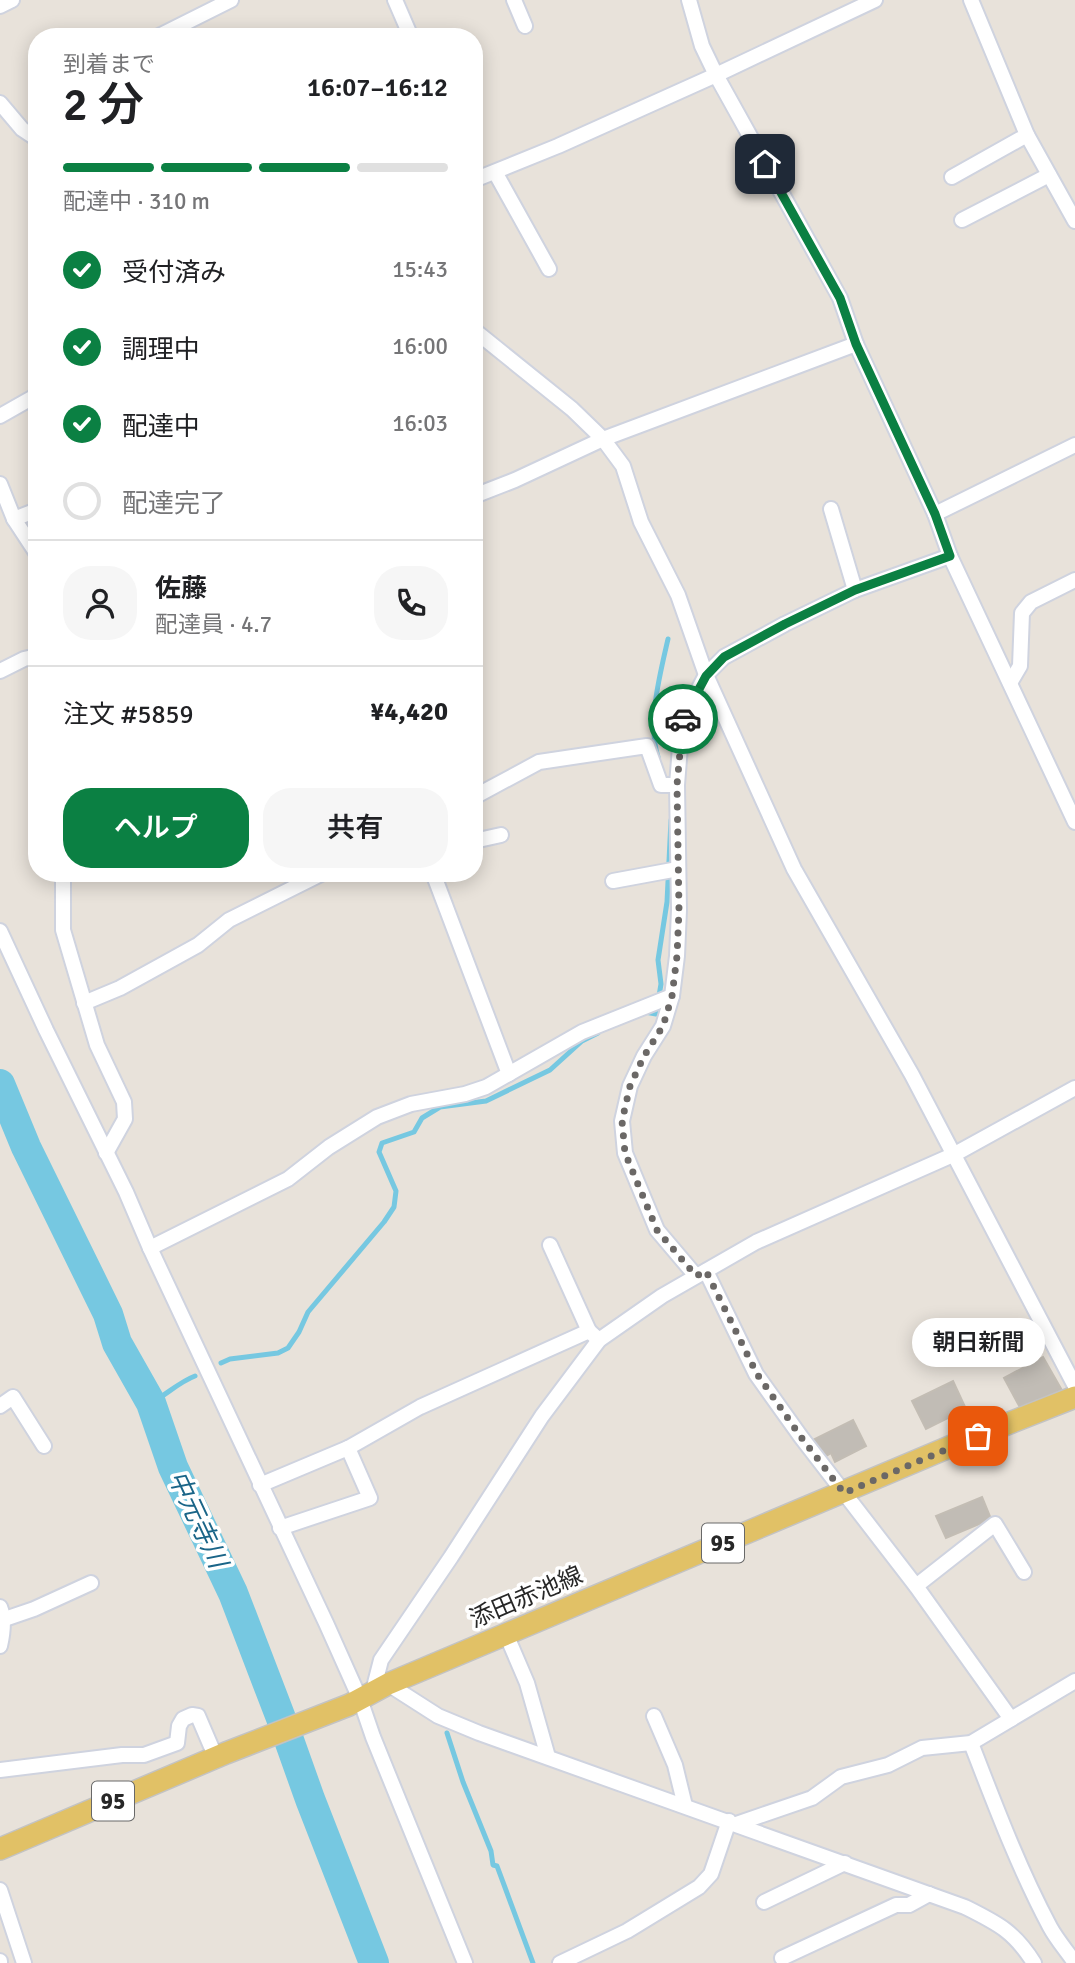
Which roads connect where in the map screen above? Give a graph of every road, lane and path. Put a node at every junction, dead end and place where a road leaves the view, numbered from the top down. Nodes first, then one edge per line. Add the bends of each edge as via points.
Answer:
1 (12, 0) edge
2 (231, 0) edge
3 (514, 0) edge
4 (689, 0) edge
5 (875, 0) edge
6 (971, 0) edge
7 (399, 1) edge
8 (0, 6) edge
9 (525, 26) dead end
10 (175, 28) edge
11 (408, 28) edge
12 (716, 75) junction
13 (0, 103) edge
14 (28, 133) edge
15 (1027, 135) junction
16 (495, 172) junction
17 (483, 175) edge
18 (1049, 175) junction
19 (952, 177) dead end
20 (962, 220) dead end
21 (1075, 221) edge
22 (550, 269) dead end
23 (483, 337) edge
24 (856, 344) junction
25 (28, 400) edge
26 (0, 416) edge
27 (603, 439) junction
28 (1075, 445) edge
29 (0, 484) edge
30 (483, 492) edge
31 (831, 509) dead end
32 (28, 514) edge
33 (935, 514) junction
34 (14, 519) junction
35 (28, 540) edge
36 (950, 556) junction
37 (1075, 580) edge
38 (855, 590) junction
39 (28, 658) edge
40 (0, 671) edge
41 (706, 676) junction
42 (1010, 683) junction
43 (677, 785) junction
44 (483, 792) edge
45 (1075, 822) edge
46 (501, 835) dead end
47 (483, 839) edge
48 (678, 869) junction
49 (613, 881) dead end
50 (63, 882) edge
51 (305, 882) edge
52 (436, 882) edge
53 (0, 932) edge
54 (672, 996) junction
55 (85, 1003) junction
56 (509, 1074) junction
57 (1075, 1088) edge
58 (106, 1153) junction
59 (955, 1154) junction
60 (550, 1245) dead end
61 (150, 1248) junction
62 (701, 1273) junction
63 (594, 1335) junction
64 (1075, 1386) edge
65 (1075, 1397) edge
66 (0, 1406) edge
67 (44, 1446) dead end
68 (348, 1448) junction
69 (260, 1485) junction
70 (844, 1493) junction
71 (281, 1528) junction
72 (1024, 1572) dead end
73 (91, 1583) dead end
74 (916, 1586) junction
75 (1, 1613) edge
76 (506, 1634) junction
77 (0, 1646) edge
78 (1075, 1681) edge
79 (367, 1695) junction
80 (654, 1716) dead end
81 (1011, 1719) junction
82 (971, 1744) junction
83 (221, 1755) junction
84 (548, 1757) junction
85 (0, 1770) edge
86 (685, 1806) junction
87 (733, 1823) junction
88 (0, 1849) edge
89 (845, 1863) junction
90 (0, 1891) edge
91 (929, 1894) junction
92 (764, 1902) dead end
93 (782, 1958) dead end
94 (24, 1963) edge
95 (465, 1963) edge
96 (560, 1963) edge
97 (1034, 1963) edge
98 (1075, 1963) edge

1 - 8 street
2 - 10 street
3 - 9 street
4 - 12 street
5 - 12 street
6 - 15 street
7 - 11 street
12 - 16 street
12 - 24 street via 840,298
13 - 14 street
15 - 18 street
15 - 19 street
16 - 17 street
16 - 22 street
18 - 20 street
18 - 21 street
23 - 27 street
24 - 27 street
24 - 33 street
25 - 26 street
27 - 30 street
27 - 41 street via 623,466 640,522 678,595
28 - 33 street
29 - 34 street
31 - 38 street
32 - 34 street
33 - 36 street
34 - 35 street
36 - 38 street
36 - 42 street
37 - 42 street via 1031,602 1022,613 1020,666
38 - 41 street via 724,657
39 - 40 street
41 - 43 street via 682,721
41 - 59 street via 794,870
42 - 45 street
43 - 44 street via 661,785 647,746 539,762
43 - 48 street
46 - 47 street
48 - 49 street
48 - 54 street
50 - 55 street via 63,930
51 - 55 street via 229,920 198,946
52 - 56 street
53 - 58 street
54 - 56 street via 582,1031
54 - 62 street via 663,1026 630,1086 622,1121 625,1153 657,1230
55 - 58 street via 97,1045 124,1102 125,1119
56 - 61 street via 465,1094 411,1104 377,1117 288,1179
57 - 59 street
58 - 61 street
59 - 62 street via 756,1242
59 - 64 street
60 - 63 street
61 - 69 street
62 - 63 street
62 - 70 street via 757,1374
63 - 68 street via 420,1406
63 - 79 street via 381,1660
65 - 70 main road, 添田赤池線 / 95
66 - 67 street via 13,1397
68 - 69 street
68 - 71 street via 370,1498
69 - 71 street
70 - 74 street
70 - 76 main road, 添田赤池線 / 95
71 - 79 street
72 - 74 street via 995,1524
73 - 75 street via 34,1609
74 - 81 street
75 - 77 street
76 - 79 main road, 添田赤池線 / 95
76 - 84 street via 527,1683
78 - 81 street
79 - 83 main road, 添田赤池線 / 95
79 - 84 street
79 - 95 street via 373,1737
80 - 86 street via 675,1765
81 - 82 street
82 - 87 street via 922,1748 888,1765 841,1777 812,1798
82 - 98 street via 1051,1929
83 - 85 street via 198,1716 192,1715 179,1726 177,1743 144,1755
83 - 88 main road, 添田赤池線 / 95
84 - 86 street
86 - 87 street
87 - 89 street
87 - 96 street via 711,1874 699,1886 627,1931
89 - 91 street
89 - 92 street
90 - 94 street
91 - 93 street
91 - 97 street via 1002,1926

